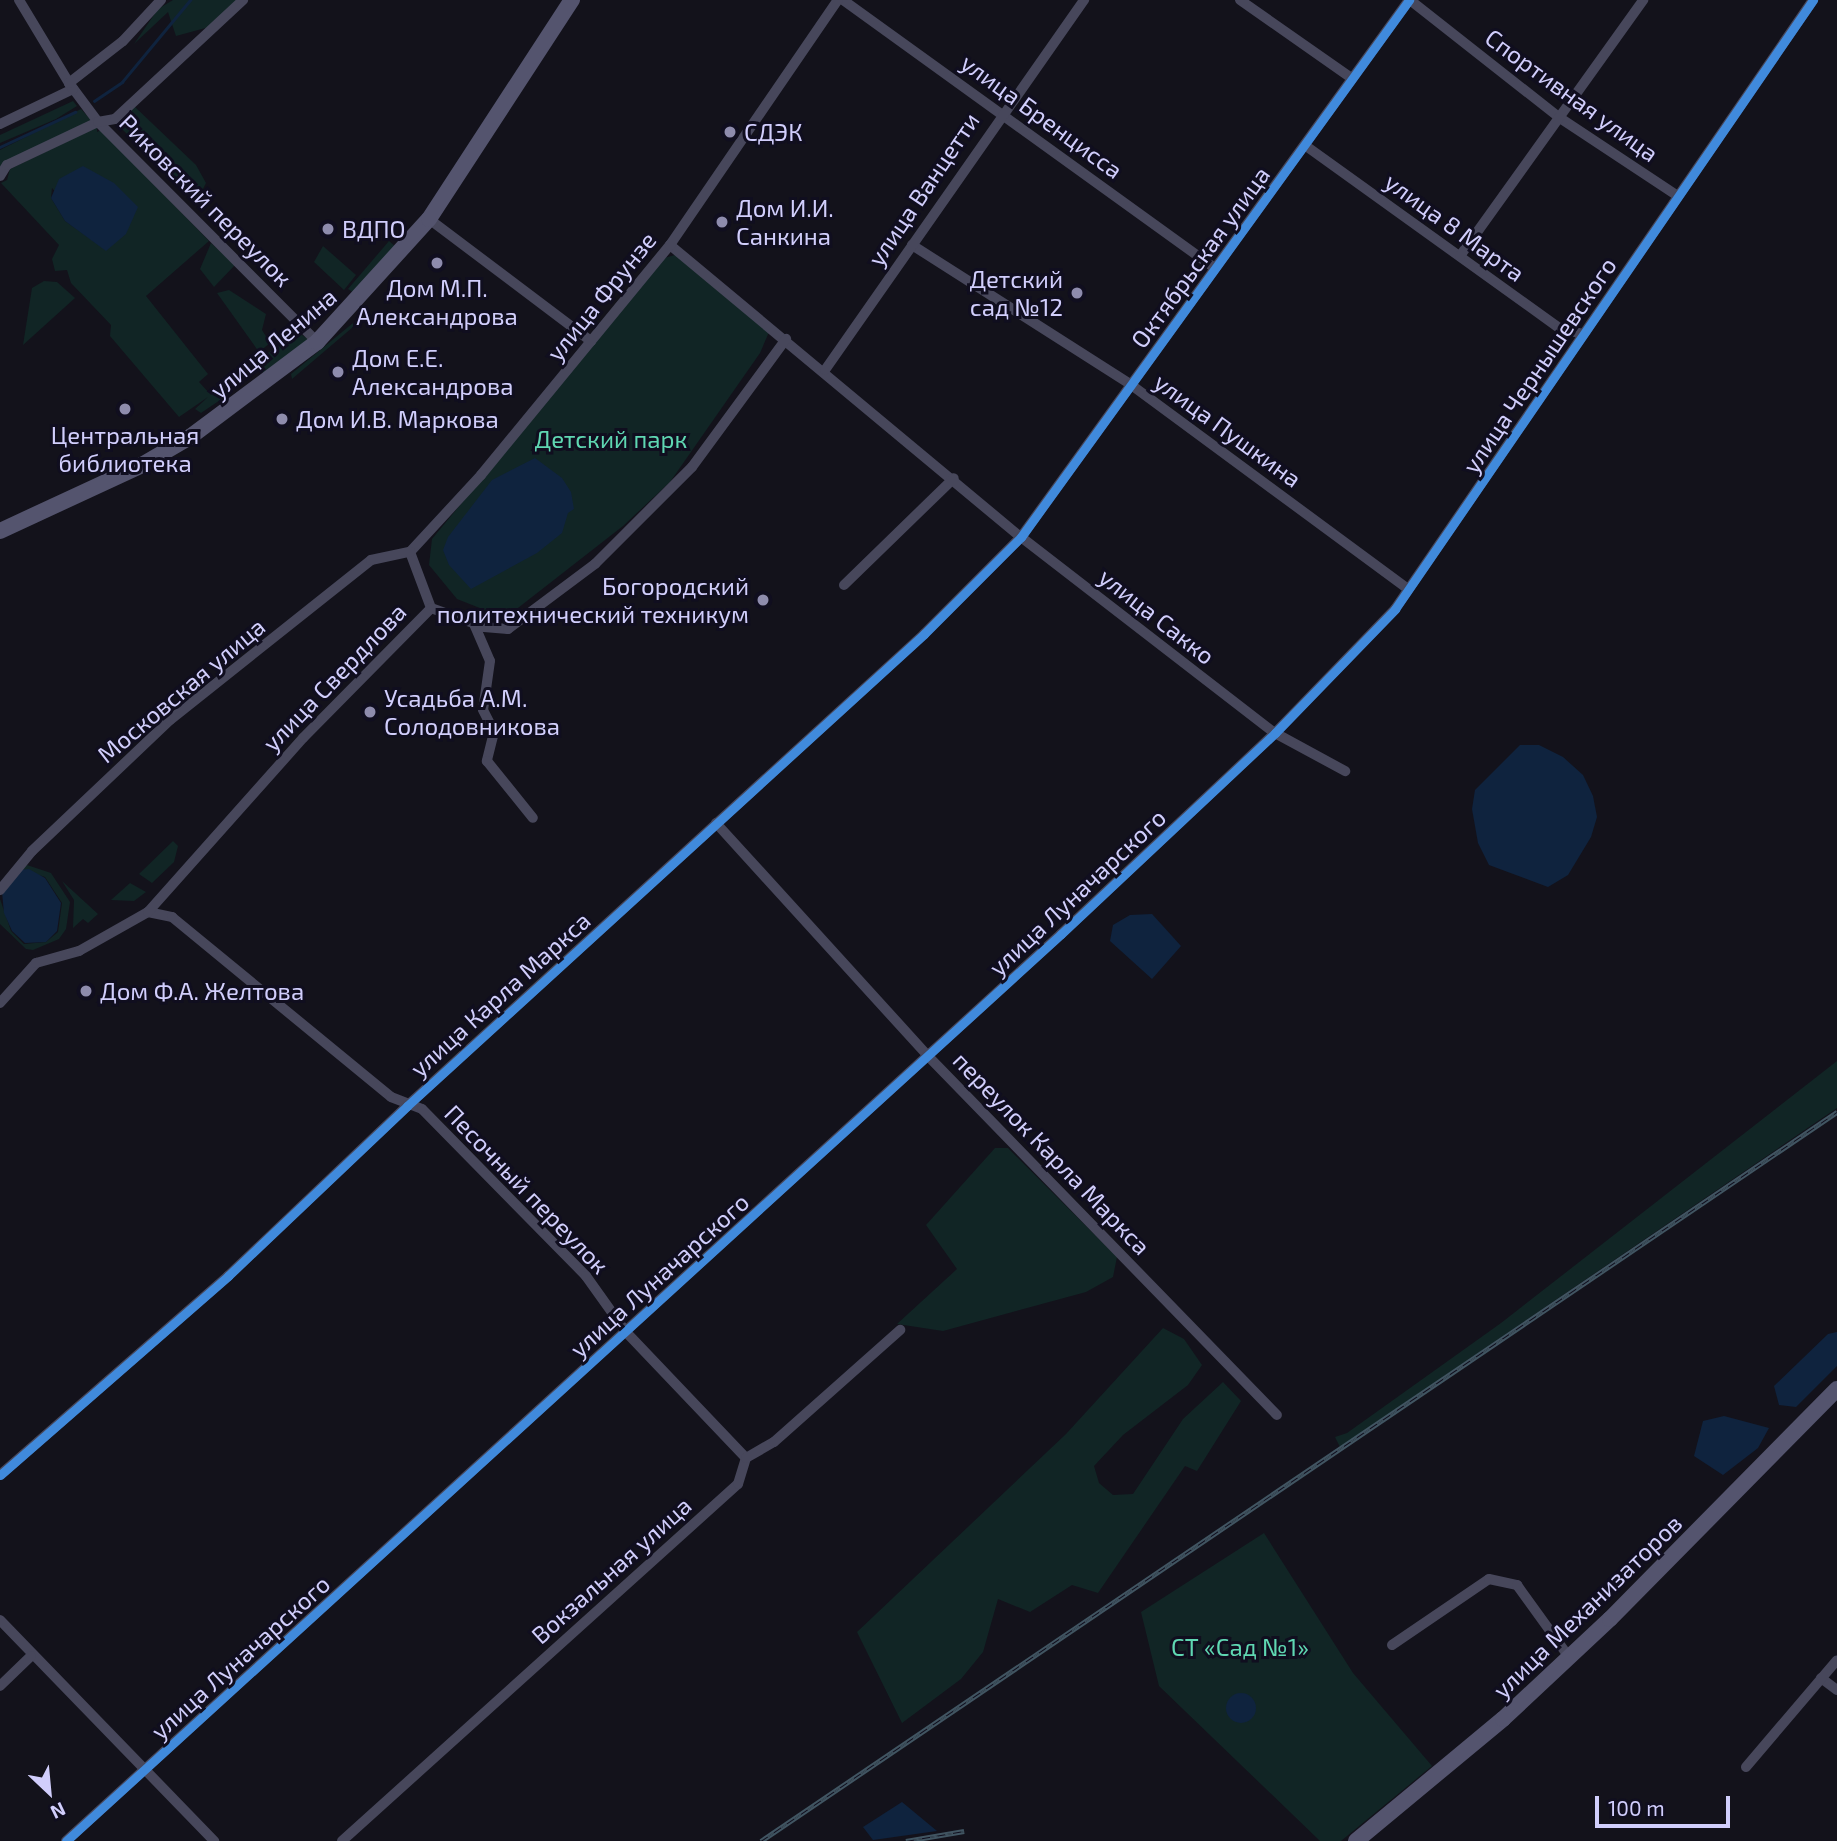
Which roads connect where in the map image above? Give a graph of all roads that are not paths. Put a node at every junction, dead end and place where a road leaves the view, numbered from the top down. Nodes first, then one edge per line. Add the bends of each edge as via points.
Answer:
1 (19, 0) edge
2 (161, 0) edge
3 (243, 0) edge
4 (572, 0) edge
5 (840, 0) edge
6 (1084, 0) edge
7 (1240, 0) edge
8 (1410, 0) edge
9 (1643, 0) edge
10 (1813, 0) edge
11 (1350, 77) junction
12 (71, 86) junction
13 (1002, 111) junction
14 (1560, 118) junction
15 (98, 122) junction
16 (0, 124) edge
17 (1306, 145) junction
18 (0, 176) edge
19 (1678, 196) junction
20 (429, 219) junction
21 (912, 245) junction
22 (670, 246) junction
23 (1460, 256) junction
24 (1214, 268) junction
25 (1583, 334) junction
26 (786, 339) junction
27 (591, 341) junction
28 (317, 342) junction
29 (825, 370) junction
30 (1130, 384) junction
31 (954, 478) junction
32 (0, 531) edge
33 (1021, 537) junction
34 (410, 552) junction
35 (844, 584) dead end
36 (1409, 589) junction
37 (431, 608) junction
38 (474, 624) junction
39 (1275, 733) junction
40 (1345, 771) dead end
41 (533, 818) dead end
42 (716, 823) junction
43 (0, 890) edge
44 (148, 912) junction
45 (0, 1003) edge
46 (927, 1055) junction
47 (407, 1106) junction
48 (900, 1330) dead end
49 (626, 1332) junction
50 (1837, 1389) edge
51 (1277, 1415) dead end
52 (746, 1458) junction
53 (0, 1475) edge
54 (0, 1620) edge
55 (1392, 1645) dead end
56 (31, 1656) junction
57 (1569, 1657) junction
58 (1837, 1660) edge
59 (1821, 1678) junction
60 (0, 1686) edge
61 (1837, 1690) edge
62 (1746, 1767) dead end
63 (146, 1769) junction
64 (66, 1841) edge
65 (214, 1841) edge
66 (342, 1841) edge
67 (1356, 1841) edge

1 - 12 street, Риковский переулок
2 - 12 street
3 - 15 street via 115,119
4 - 20 main road, улица Ленина
5 - 13 street, улица Бренцисса
5 - 22 street, улица Фрунзе
6 - 13 street, улица Ванцетти
7 - 11 street
8 - 11 street, Октябрьская улица
8 - 14 street, Спортивная улица
9 - 14 street
10 - 19 street, улица Чернышевского
11 - 17 street, Октябрьская улица
12 - 15 street, Риковский переулок
12 - 16 street
13 - 21 street, улица Ванцетти
13 - 24 street, улица Бренцисса
14 - 19 street, Спортивная улица
14 - 23 street
15 - 18 street via 7,165
15 - 28 street, Риковский переулок
17 - 23 street, улица 8 Марта
17 - 24 street, Октябрьская улица
19 - 25 street, улица Чернышевского
20 - 27 street
20 - 28 main road, улица Ленина
21 - 29 street, улица Ванцетти
21 - 30 street, улица Пушкина
22 - 26 street, улица Сакко
22 - 27 street, улица Фрунзе
23 - 25 street, улица 8 Марта via 1559,328
24 - 30 street, Октябрьская улица
25 - 36 street, улица Чернышевского
26 - 29 street, улица Сакко
26 - 38 street, улица Свердлова via 700,458 595,564 508,629
27 - 34 street, улица Фрунзе
28 - 32 main road, улица Ленина via 190,437
29 - 31 street, улица Сакко
30 - 33 street, Октябрьская улица
30 - 36 street, улица Пушкина
31 - 33 street, улица Сакко
31 - 35 street
33 - 39 street, улица Сакко
33 - 42 street, улица Карла Маркса via 924,634
34 - 37 street
34 - 43 street, Московская улица via 371,560 170,720 32,851
36 - 39 street, улица Чернышевского
37 - 38 street, улица Свердлова
37 - 44 street, улица Свердлова via 294,747
38 - 41 street via 490,661 483,710 494,732 487,761
39 - 40 street, улица Сакко
39 - 46 street, улица Луначарского
42 - 46 street, переулок Карла Маркса
42 - 47 street, улица Карла Маркса
44 - 45 street, улица Свердлова via 79,951 36,963
44 - 47 street, Песочный переулок via 172,917
46 - 49 street, улица Луначарского
46 - 51 street, переулок Карла Маркса
47 - 49 street, Песочный переулок via 422,1109 578,1268
47 - 53 street, улица Карла Маркса via 228,1276
48 - 52 street via 774,1442
49 - 52 street, Песочный переулок
49 - 63 street, улица Луначарского
50 - 57 main road, улица Механизаторов
52 - 66 street, Вокзальная улица via 738,1484
54 - 56 street
55 - 57 street via 1489,1579 1517,1585
56 - 60 street
56 - 63 street
57 - 67 main road, улица Механизаторов via 1503,1719
58 - 59 street
59 - 61 street
59 - 62 street
63 - 64 street, улица Луначарского
63 - 65 street

